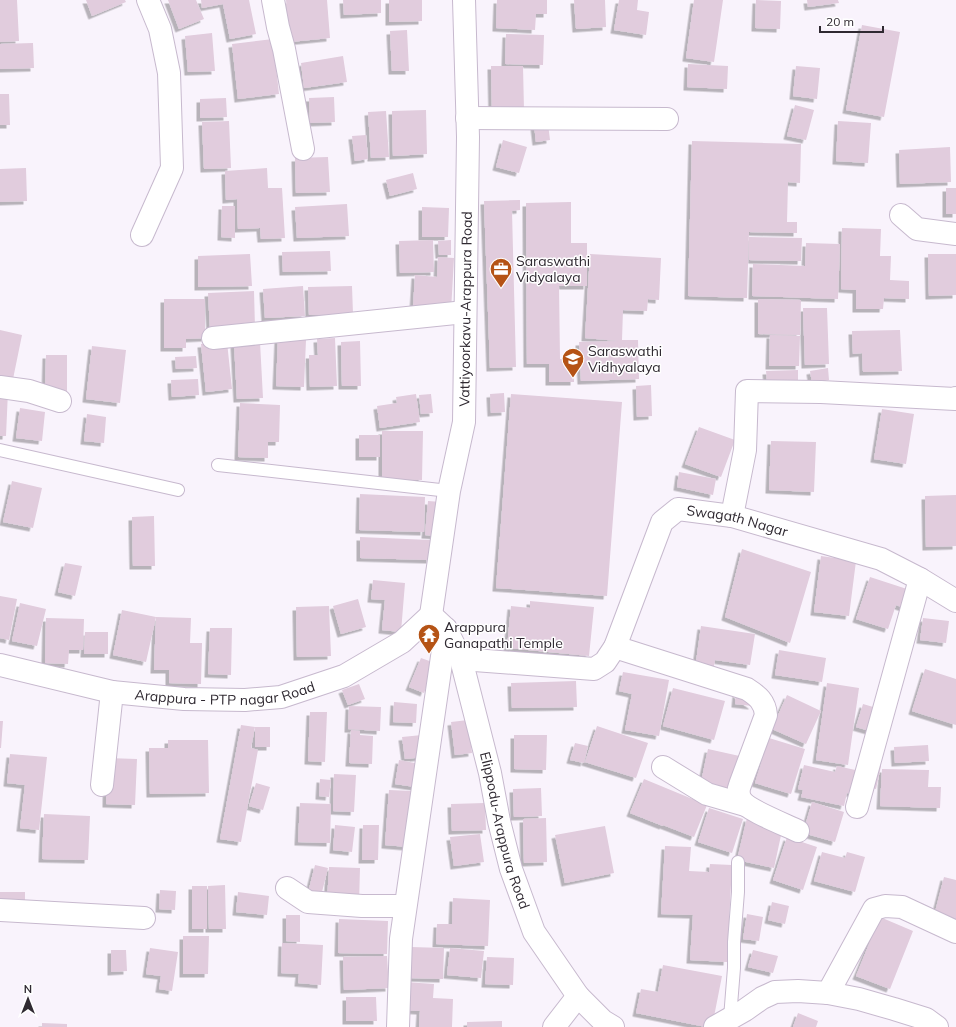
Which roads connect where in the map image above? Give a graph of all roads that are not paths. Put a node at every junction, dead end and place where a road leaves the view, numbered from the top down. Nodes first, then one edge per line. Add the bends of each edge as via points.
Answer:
1 (148, 0) edge
2 (273, 0) edge
3 (464, 0) edge
4 (467, 118) junction
5 (666, 119) dead end
6 (303, 149) dead end
7 (901, 215) dead end
8 (956, 234) edge
9 (142, 235) dead end
10 (465, 312) junction
11 (213, 338) dead end
12 (0, 387) edge
13 (956, 398) edge
14 (60, 401) dead end
15 (0, 450) edge
16 (218, 465) dead end
17 (178, 490) dead end
18 (449, 491) junction
19 (732, 516) junction
20 (920, 579) junction
21 (956, 601) edge
22 (439, 622) junction
23 (615, 647) junction
24 (461, 659) junction
25 (0, 664) edge
26 (112, 692) junction
27 (663, 766) dead end
28 (102, 785) dead end
29 (745, 805) junction
30 (857, 807) dead end
31 (798, 831) dead end
32 (738, 862) dead end
33 (287, 888) dead end
34 (405, 906) junction
35 (0, 910) edge
36 (144, 918) dead end
37 (956, 932) edge
38 (828, 994) junction
39 (578, 996) junction
40 (722, 1023) edge
41 (398, 1027) edge
42 (554, 1027) edge
43 (613, 1027) edge
44 (937, 1027) edge

1 - 9 street via 160,29 169,73 172,168
2 - 6 street
3 - 4 street, Vattiyoorkavu-Arappura Road
4 - 5 street
4 - 10 street, Vattiyoorkavu-Arappura Road
7 - 8 street via 917,229
10 - 11 street
10 - 18 street, Vattiyoorkavu-Arappura Road via 464,422
12 - 14 street via 29,391
13 - 19 street via 747,390 744,450
15 - 17 lane
16 - 18 lane
18 - 22 street, Vattiyoorkavu-Arappura Road
19 - 20 street, Swagath Nagar via 881,559
19 - 23 street, Swagath Nagar via 678,509 662,522
20 - 21 street, Swagath Nagar
20 - 30 street
22 - 24 street, Elippodu-Arappura Road
22 - 26 street, Arappura - PTP nagar Road via 344,676 281,697 245,700 184,699
22 - 34 street, Vattiyoorkavu-Arappura Road
23 - 24 street, Swagath Nagar via 605,662 594,669
23 - 29 street via 747,689 762,700 765,710 764,721 739,790
24 - 39 street, Elippodu-Arappura Road via 511,869 534,932
25 - 26 street, Arappura - PTP nagar Road
26 - 28 street
27 - 29 street via 707,794
29 - 31 street
32 - 40 lane via 734,968
33 - 34 street via 308,902
34 - 41 street, Vattiyoorkavu-Arappura Road via 401,939
35 - 36 street
37 - 38 street via 902,907 885,906 874,909
38 - 40 street via 776,992
38 - 44 street via 894,1008 926,1019
39 - 42 street
39 - 43 street, Elippodu-Arappura Road via 603,1021

